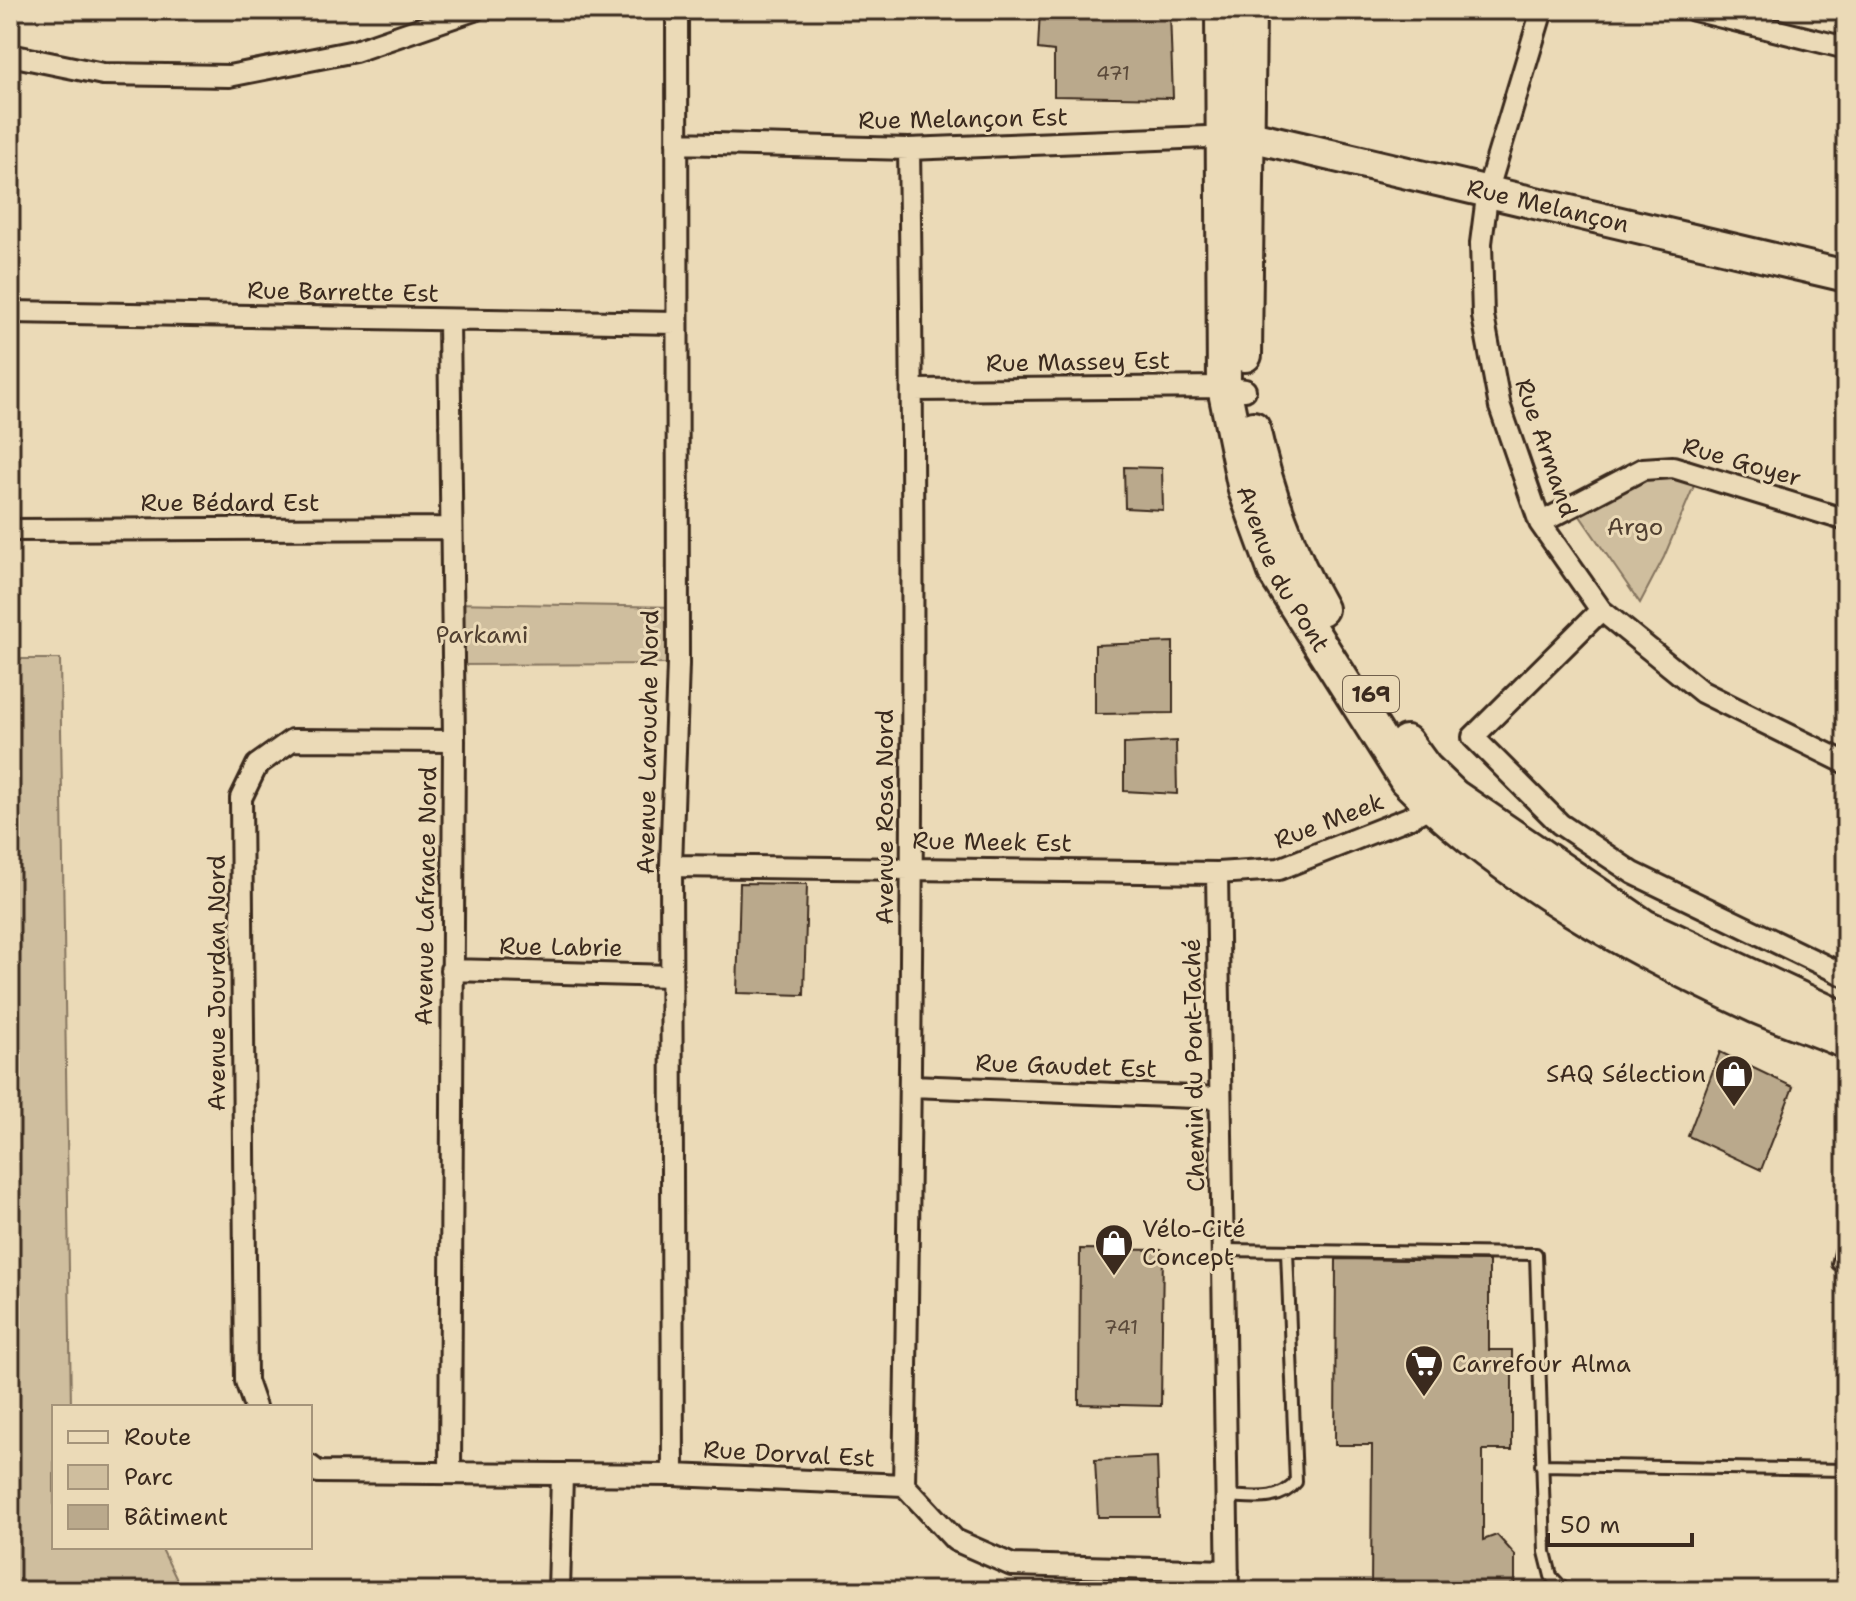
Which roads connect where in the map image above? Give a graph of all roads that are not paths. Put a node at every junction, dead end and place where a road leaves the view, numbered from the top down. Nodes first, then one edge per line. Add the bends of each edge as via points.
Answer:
1 (474, 10) edge
2 (677, 10) edge
3 (1222, 10) edge
4 (1249, 10) edge
5 (1542, 10) edge
6 (1694, 10) edge
7 (453, 13) edge
8 (1846, 48) edge
9 (10, 55) edge
10 (1237, 136) junction
11 (677, 143) junction
12 (909, 149) junction
13 (1488, 189) junction
14 (1846, 276) edge
15 (10, 312) edge
16 (449, 320) junction
17 (676, 323) junction
18 (1234, 388) junction
19 (913, 390) junction
20 (1846, 520) edge
21 (1540, 523) junction
22 (450, 528) junction
23 (10, 530) edge
24 (1601, 610) junction
25 (454, 741) junction
26 (1846, 763) edge
27 (1442, 800) junction
28 (671, 866) junction
29 (911, 866) junction
30 (1217, 873) junction
31 (451, 970) junction
32 (671, 976) junction
33 (1846, 976) edge
34 (1846, 1020) edge
35 (1846, 1042) edge
36 (911, 1086) junction
37 (1220, 1098) junction
38 (1846, 1233) edge
39 (1222, 1250) junction
40 (1287, 1251) junction
41 (1838, 1264) dead end
42 (254, 1405) edge
43 (1541, 1465) junction
44 (314, 1469) edge
45 (1846, 1470) edge
46 (450, 1473) junction
47 (562, 1474) junction
48 (673, 1475) junction
49 (904, 1485) junction
50 (1227, 1496) junction
51 (1228, 1581) edge
52 (559, 1591) edge
53 (1565, 1591) edge

1 - 7 street
2 - 11 street, Avenue Larouche Nord
3 - 10 main road, Avenue du Pont
4 - 10 main road, Avenue du Pont / 169
5 - 13 street, Rue Armand
6 - 8 street
7 - 9 street via 355,51 229,76 103,74
10 - 12 street, Rue Melançon Est
10 - 13 street, Rue Melançon
10 - 18 main road, Avenue du Pont / 169
11 - 12 street, Rue Melançon Est
11 - 17 street, Avenue Larouche Nord
12 - 19 street, Avenue Rosa Nord
13 - 14 street, Rue Melançon
13 - 21 street, Rue Armand via 1481,243 1483,316 1500,407
15 - 16 street, Rue Barrette Est
16 - 17 street, Rue Barrette Est
16 - 22 street, Avenue Lafrance Nord
17 - 28 street, Avenue Larouche Nord via 678,664
18 - 19 street, Rue Massey Est
18 - 27 main road, Avenue du Pont / 169 via 1303,578 1374,700
19 - 29 street, Avenue Rosa Nord
20 - 21 street, Rue Goyer via 1673,467 1643,469
21 - 24 street, Rue Armand
22 - 23 street, Rue Bédard Est
22 - 25 street, Avenue Lafrance Nord
24 - 26 street, Rue Armand via 1702,692
24 - 33 street via 1473,737 1560,824 1633,873
25 - 31 street, Avenue Lafrance Nord
25 - 42 street, Avenue Jourdan Nord via 292,740 257,765 241,798 246,1381
27 - 30 street, Rue Meek via 1279,869
27 - 34 main road, Avenue du Pont / 169 via 1644,926
27 - 35 main road, Avenue du Pont via 1513,872 1629,943 1756,1006
28 - 29 street, Rue Meek Est
28 - 32 street, Avenue Larouche Nord
29 - 30 street, Rue Meek Est
29 - 36 street, Avenue Rosa Nord
30 - 37 street, Chemin du Pont-Taché
31 - 32 street, Rue Labrie
31 - 46 street, Avenue Lafrance Nord
32 - 48 street, Avenue Larouche Nord
36 - 37 street, Rue Gaudet Est
36 - 49 street, Avenue Rosa Nord
37 - 39 street, Chemin du Pont-Taché
38 - 41 lane
39 - 40 lane
39 - 50 street, Chemin du Pont-Taché
40 - 43 lane via 1536,1254
40 - 50 lane via 1296,1482 1274,1497
43 - 45 lane
43 - 53 lane via 1545,1552 1551,1576
44 - 46 street, Rue Dorval Est
46 - 47 street, Rue Dorval Est
47 - 48 street, Rue Dorval Est
47 - 52 street
48 - 49 street, Rue Dorval Est
49 - 51 street, Rue Dorval Est via 955,1540 1012,1565
50 - 51 street, Chemin du Pont-Taché

